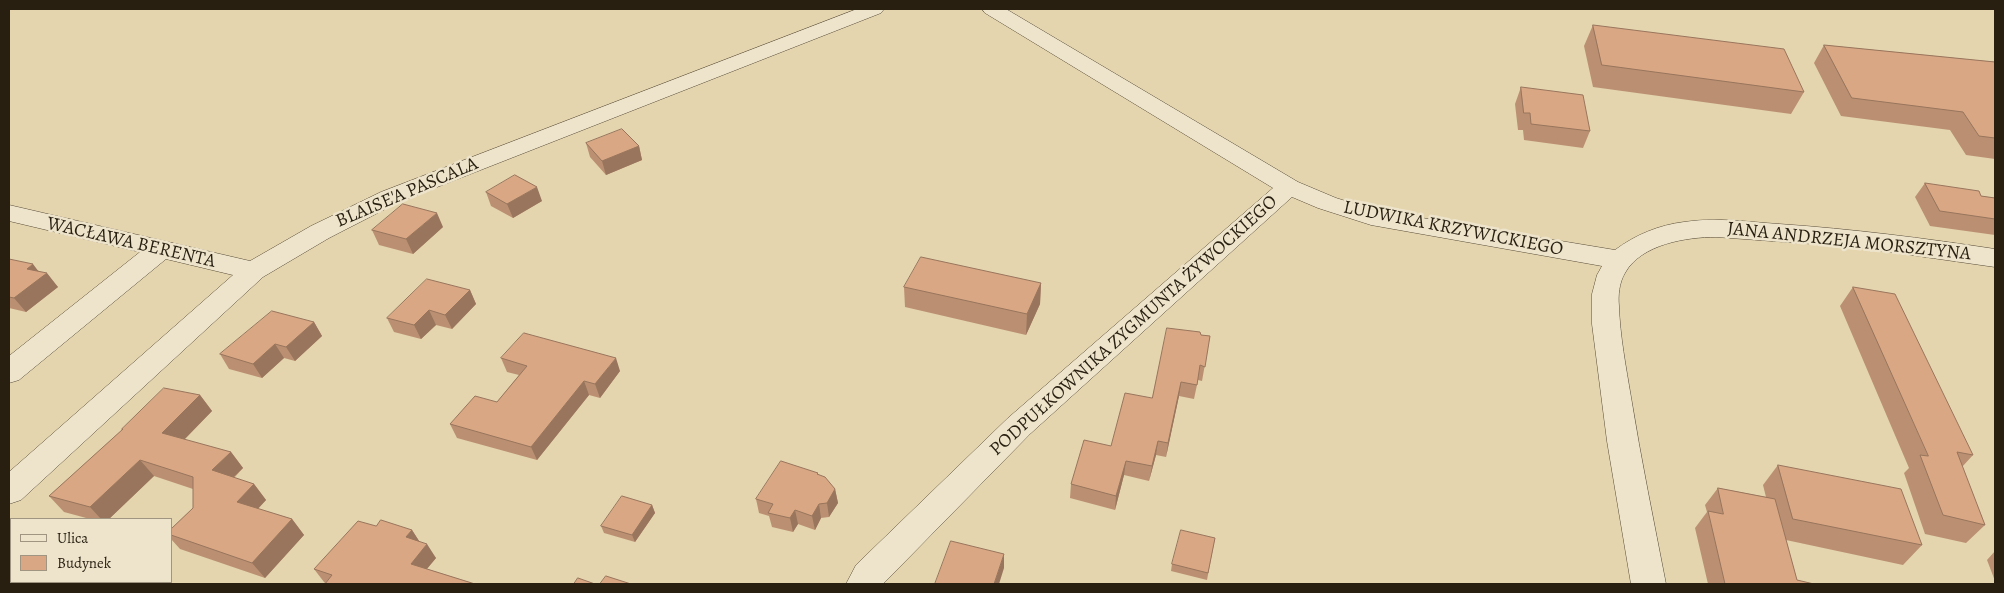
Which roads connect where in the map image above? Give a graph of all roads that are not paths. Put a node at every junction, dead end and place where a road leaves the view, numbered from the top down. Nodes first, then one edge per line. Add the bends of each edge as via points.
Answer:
1 (874, 9) edge
2 (992, 9) edge
3 (1289, 188) junction
4 (9, 214) edge
5 (160, 250) junction
6 (1995, 258) edge
7 (1620, 260) junction
8 (254, 272) junction
9 (9, 372) edge
10 (9, 491) edge
11 (864, 584) edge
12 (1648, 584) edge

1 - 8 street, BLAISE'A PASCALA via 390,197 320,232
2 - 3 street, PODPUŁKOWNIKA ZYGMUNTA ŻYWOCKIEGO
3 - 7 street, LUDWIKA KRZYWICKIEGO via 1371,217
3 - 11 street, PODPUŁKOWNIKA ZYGMUNTA ŻYWOCKIEGO via 1019,426 868,576
4 - 5 street, WACŁAWA BERENTA
5 - 8 street, WACŁAWA BERENTA
5 - 9 street
6 - 7 street, JANA ANDRZEJA MORSZTYNA via 1812,234 1718,229 1684,230 1648,240
7 - 12 street via 1610,275 1604,300 1615,394
8 - 10 street, BLAISE'A PASCALA

